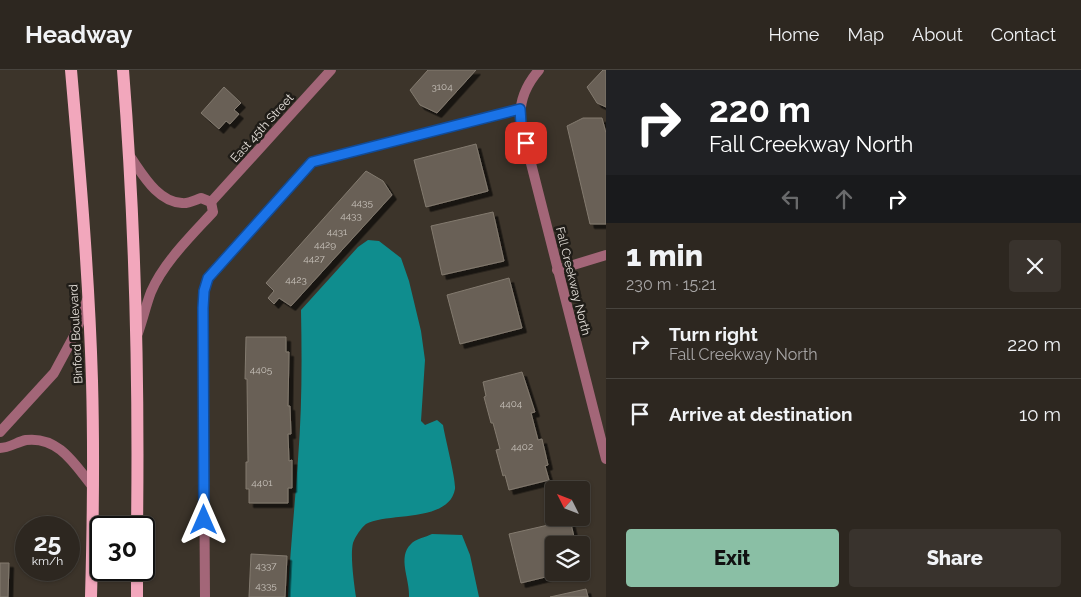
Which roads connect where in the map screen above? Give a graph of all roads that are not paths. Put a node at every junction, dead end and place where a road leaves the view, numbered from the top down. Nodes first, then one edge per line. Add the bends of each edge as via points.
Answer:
1 (71, 70) edge
2 (123, 70) edge
3 (331, 70) edge
4 (539, 70) edge
5 (520, 109) junction
6 (129, 155) junction
7 (211, 202) junction
8 (606, 255) edge
9 (557, 270) junction
10 (88, 297) junction
11 (137, 338) junction
12 (0, 432) edge
13 (0, 448) edge
14 (606, 459) edge
15 (93, 487) junction
16 (138, 516) edge
17 (137, 581) edge
18 (91, 597) edge
19 (137, 597) edge
20 (205, 597) edge

1 - 10 main road, Binford Boulevard
2 - 6 main road
3 - 7 street, East 45th Street
4 - 5 street via 525,89
5 - 9 street, Fall Creekway North
5 - 20 street via 312,162 208,278 203,308
6 - 7 street via 157,192 165,197 182,203 201,198
6 - 11 main road
7 - 11 street, East 45th Street via 213,212 159,277
8 - 9 street
9 - 14 street, Fall Creekway North
10 - 12 street via 75,334 54,373
10 - 15 main road, Binford Boulevard
11 - 16 main road
13 - 15 street via 26,440 53,445 68,456
15 - 18 main road, Binford Boulevard
17 - 19 main road

